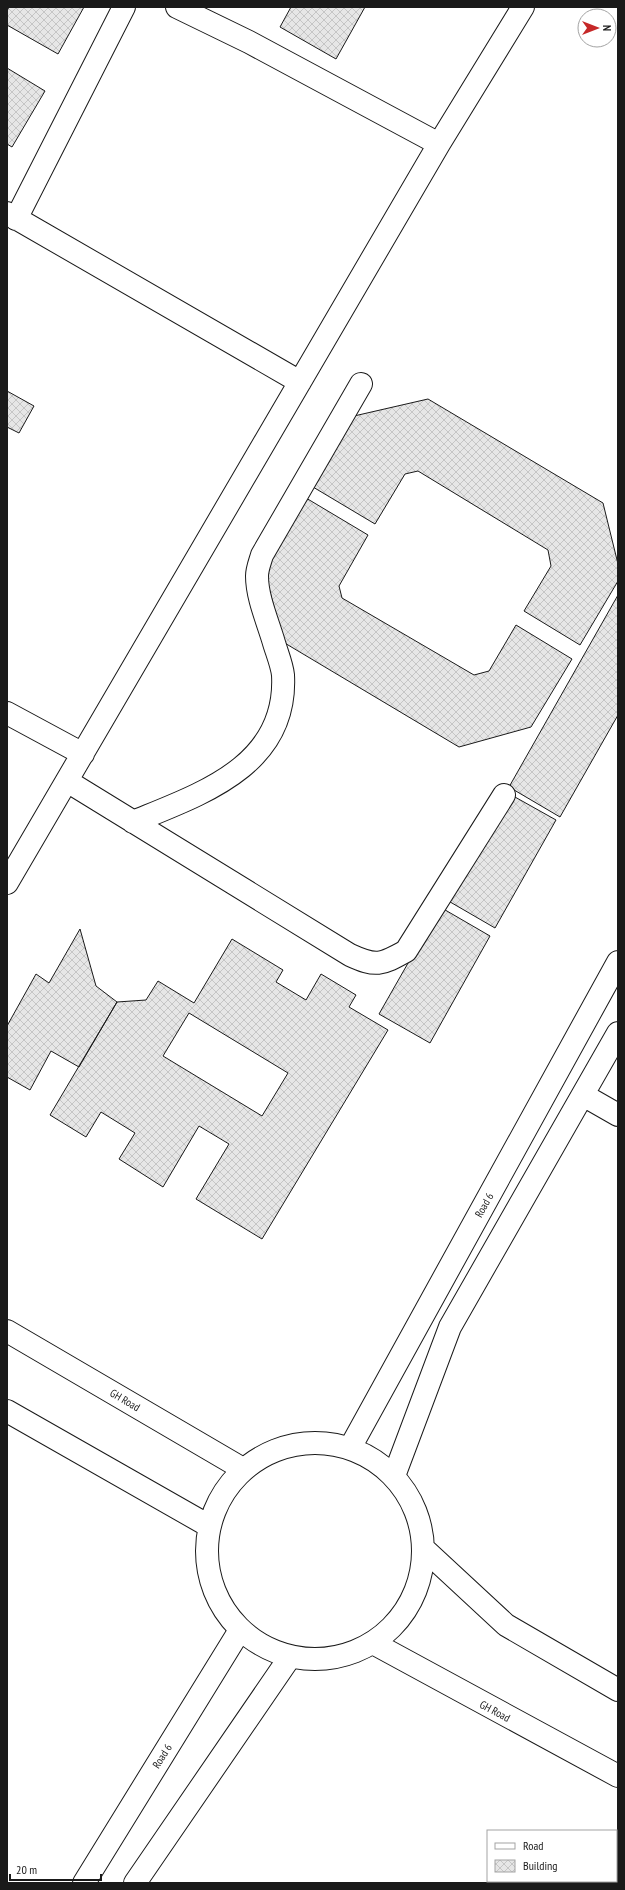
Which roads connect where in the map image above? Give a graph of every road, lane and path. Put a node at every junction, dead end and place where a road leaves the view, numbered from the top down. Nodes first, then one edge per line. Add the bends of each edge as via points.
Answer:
1 (124, 7) edge
2 (177, 7) edge
3 (523, 7) edge
4 (439, 144) junction
5 (12, 216) edge
6 (300, 382) junction
7 (361, 384) dead end
8 (7, 713) edge
9 (83, 754) junction
10 (67, 781) junction
11 (504, 795) dead end
12 (133, 822) junction
13 (7, 883) edge
14 (618, 962) edge
15 (618, 1033) edge
16 (582, 1095) junction
17 (618, 1115) edge
18 (7, 1331) edge
19 (7, 1411) edge
20 (350, 1448) junction
21 (243, 1468) junction
22 (394, 1476) junction
23 (209, 1526) junction
24 (423, 1548) junction
25 (240, 1630) junction
26 (372, 1643) junction
27 (290, 1657) junction
28 (618, 1690) edge
29 (618, 1776) edge
30 (84, 1883) edge
31 (135, 1883) edge

1 - 5 street
2 - 4 street via 256,46
3 - 4 street
4 - 6 street
5 - 6 street
6 - 9 street
7 - 12 street via 262,555 257,574 258,589 283,674 281,704 274,730 236,772 216,786
8 - 9 street
9 - 10 street
10 - 12 street
10 - 13 street
11 - 12 street via 406,951 386,962 367,963 350,955
14 - 20 street, Road 6
15 - 16 street
16 - 17 street
16 - 22 street via 450,1327
18 - 21 street, GH Road
19 - 23 street
20 - 21 street via 322,1442 294,1444 267,1453
20 - 22 street via 374,1459
21 - 23 street via 216,1504
22 - 24 street via 412,1504 419,1521
23 - 25 street via 207,1564 218,1600
24 - 26 street via 418,1585 400,1618
24 - 28 street via 506,1625
25 - 27 street via 263,1647
25 - 30 street, Road 6
26 - 27 street via 346,1655 332,1658 318,1660
26 - 29 street, GH Road
27 - 31 street

